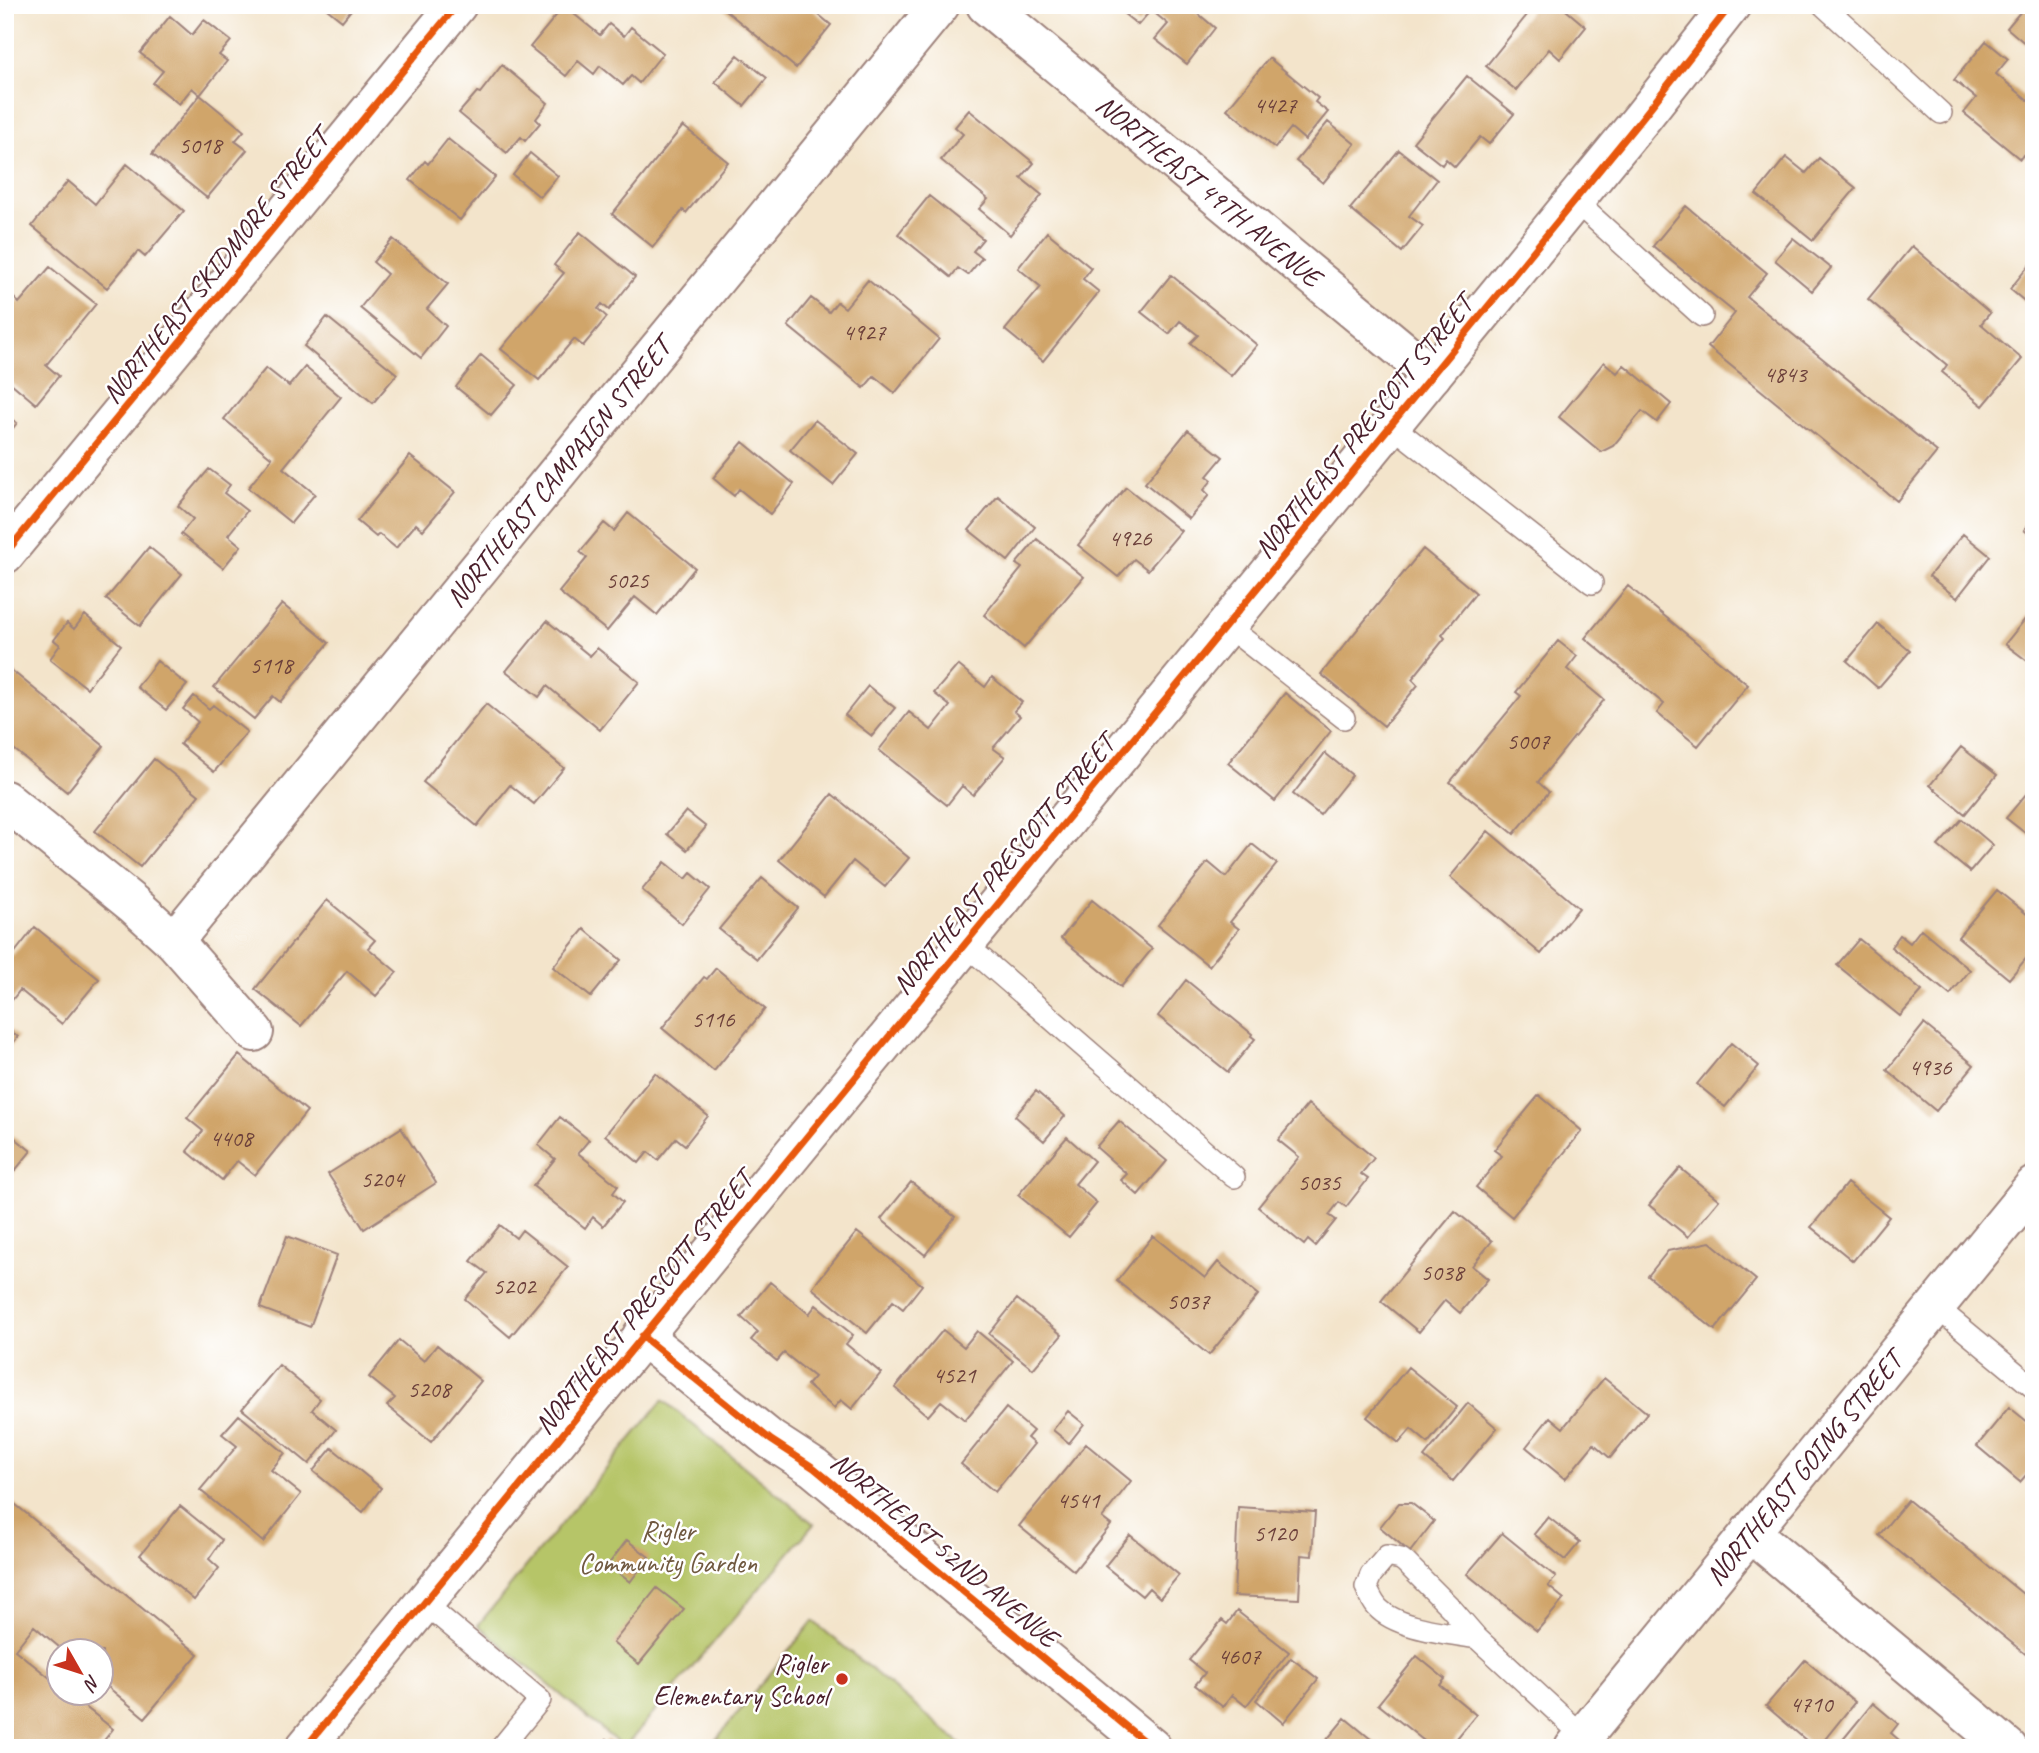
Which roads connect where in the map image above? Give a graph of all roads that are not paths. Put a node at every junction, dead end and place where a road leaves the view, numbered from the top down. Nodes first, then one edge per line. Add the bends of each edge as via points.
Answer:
1 (457, 5) edge
2 (940, 5) edge
3 (986, 5) edge
4 (1731, 5) edge
5 (1823, 5) edge
6 (1941, 113) dead end
7 (1575, 201) junction
8 (1702, 316) dead end
9 (1432, 375) junction
10 (1391, 425) junction
11 (5, 554) edge
12 (1592, 583) dead end
13 (1227, 626) junction
14 (1344, 718) dead end
15 (5, 800) edge
16 (174, 941) junction
17 (964, 943) junction
18 (254, 1032) dead end
19 (1234, 1177) dead end
20 (2034, 1186) edge
21 (1935, 1306) junction
22 (642, 1336) junction
23 (2034, 1388) edge
24 (1751, 1532) junction
25 (424, 1604) junction
26 (1478, 1638) junction
27 (1578, 1742) edge
28 (305, 1748) edge
29 (501, 1748) edge
30 (1152, 1748) edge
31 (2008, 1748) edge

1 - 11 street, NORTHEAST SKIDMORE STREET
2 - 16 street, NORTHEAST CAMPAIGN STREET
3 - 9 street, NORTHEAST 49TH AVENUE
4 - 7 street, NORTHEAST PRESCOTT STREET
5 - 6 lane
7 - 8 lane
7 - 9 street, NORTHEAST PRESCOTT STREET
9 - 10 street, NORTHEAST PRESCOTT STREET
10 - 12 lane
10 - 13 street, NORTHEAST PRESCOTT STREET
13 - 14 lane
13 - 17 street, NORTHEAST PRESCOTT STREET
15 - 16 street
16 - 18 street
17 - 19 lane
17 - 22 street, NORTHEAST PRESCOTT STREET
20 - 21 street, NORTHEAST GOING STREET
21 - 23 lane
21 - 24 street, NORTHEAST GOING STREET
22 - 25 street, NORTHEAST PRESCOTT STREET
22 - 30 street, NORTHEAST 52ND AVENUE via 771,1440 814,1468
24 - 27 street, NORTHEAST GOING STREET
24 - 31 street
25 - 28 street, NORTHEAST PRESCOTT STREET
25 - 29 lane via 540,1700
26 - 26 lane via 1401,1559 1387,1556 1371,1575 1366,1587 1370,1596 1392,1617
26 - 27 lane

